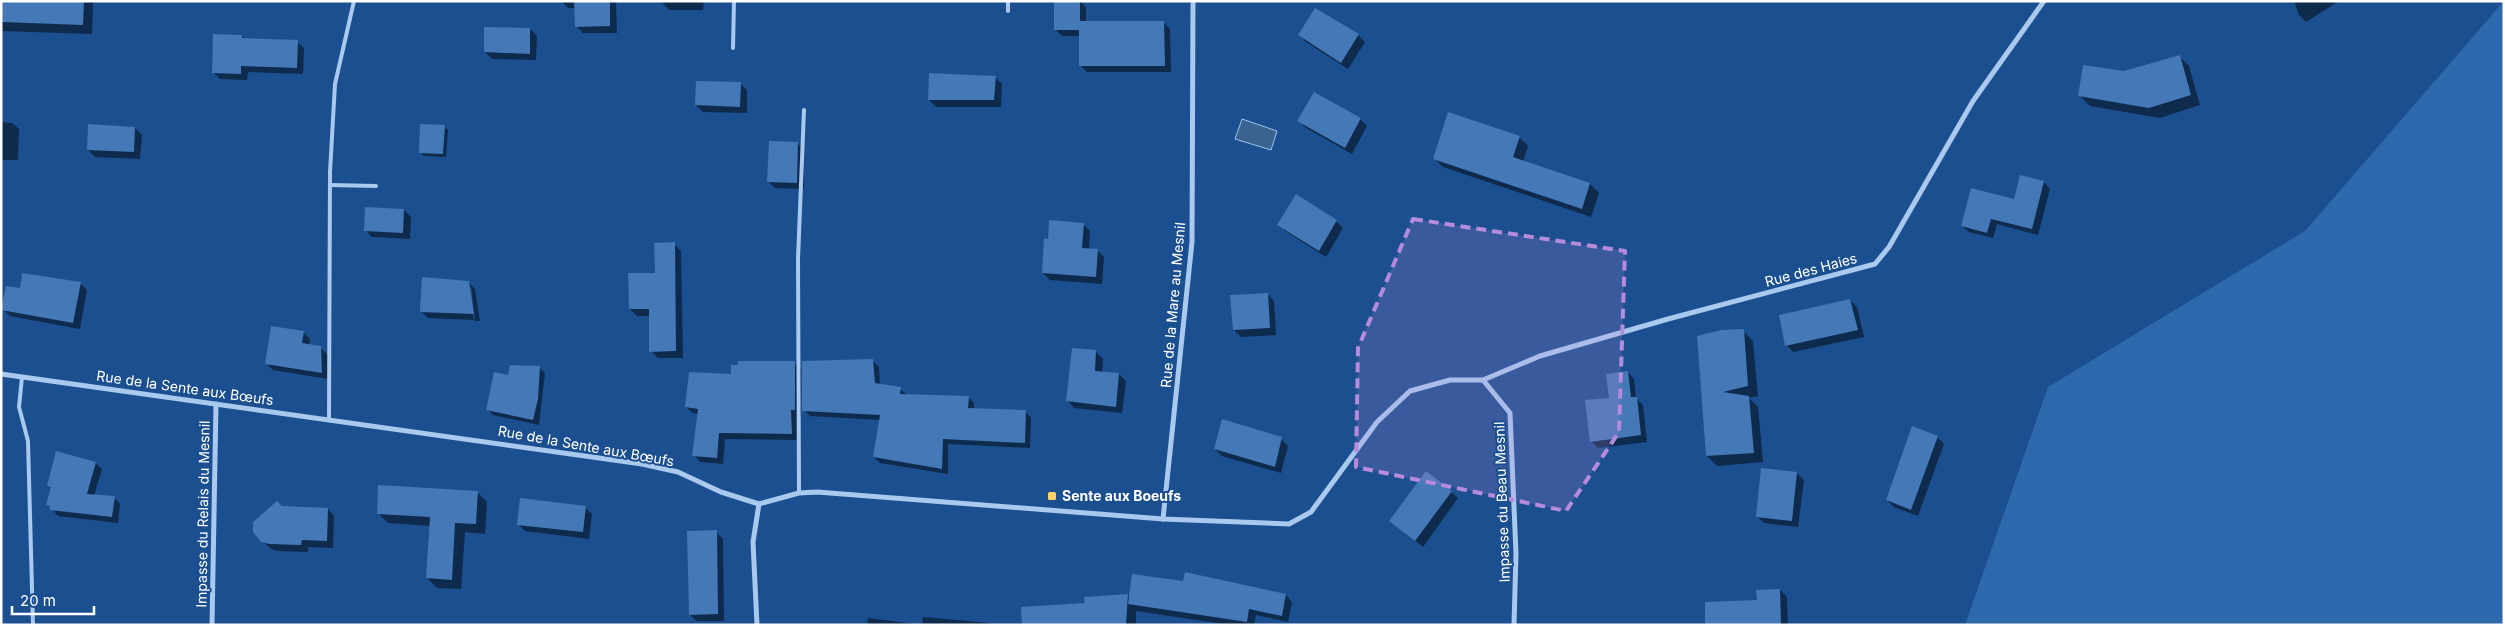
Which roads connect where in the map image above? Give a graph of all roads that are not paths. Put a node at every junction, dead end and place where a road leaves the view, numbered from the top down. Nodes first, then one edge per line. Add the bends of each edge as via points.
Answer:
1 (354, 1) edge
2 (734, 1) edge
3 (1008, 1) edge
4 (1193, 1) edge
5 (2044, 1) edge
6 (1008, 11) dead end
7 (733, 48) dead end
8 (804, 110) dead end
9 (330, 185) junction
10 (376, 186) dead end
11 (1, 374) edge
12 (22, 377) junction
13 (1483, 380) junction
14 (216, 404) junction
15 (329, 419) junction
16 (798, 493) junction
17 (759, 504) junction
18 (1163, 519) junction
19 (33, 625) edge
20 (212, 625) edge
21 (757, 625) edge
22 (1514, 625) edge

1 - 9 lane via 335,84
2 - 7 lane
3 - 6 lane
4 - 18 street, Rue de la Mare au Mesnil via 1192,242
5 - 13 street, Rue des Haies via 1973,101 1889,247 1875,264 1558,351
8 - 16 lane via 798,259
9 - 10 lane
9 - 15 lane
11 - 12 street, Rue de la Sente aux Bœufs
12 - 14 street, Rue de la Sente aux Bœufs
12 - 19 lane via 19,406 28,441
13 - 18 street via 1450,380 1410,391 1377,422 1311,512 1289,524
13 - 22 street, Impasse du Beau Mesnil via 1510,413 1516,554
14 - 15 street, Rue de la Sente aux Bœufs
14 - 20 street, Impasse du Relais du Mesnil
15 - 17 street, Rue de la Sente aux Bœufs via 642,464 678,472 721,492
16 - 17 street
16 - 18 street
17 - 21 street via 753,542

